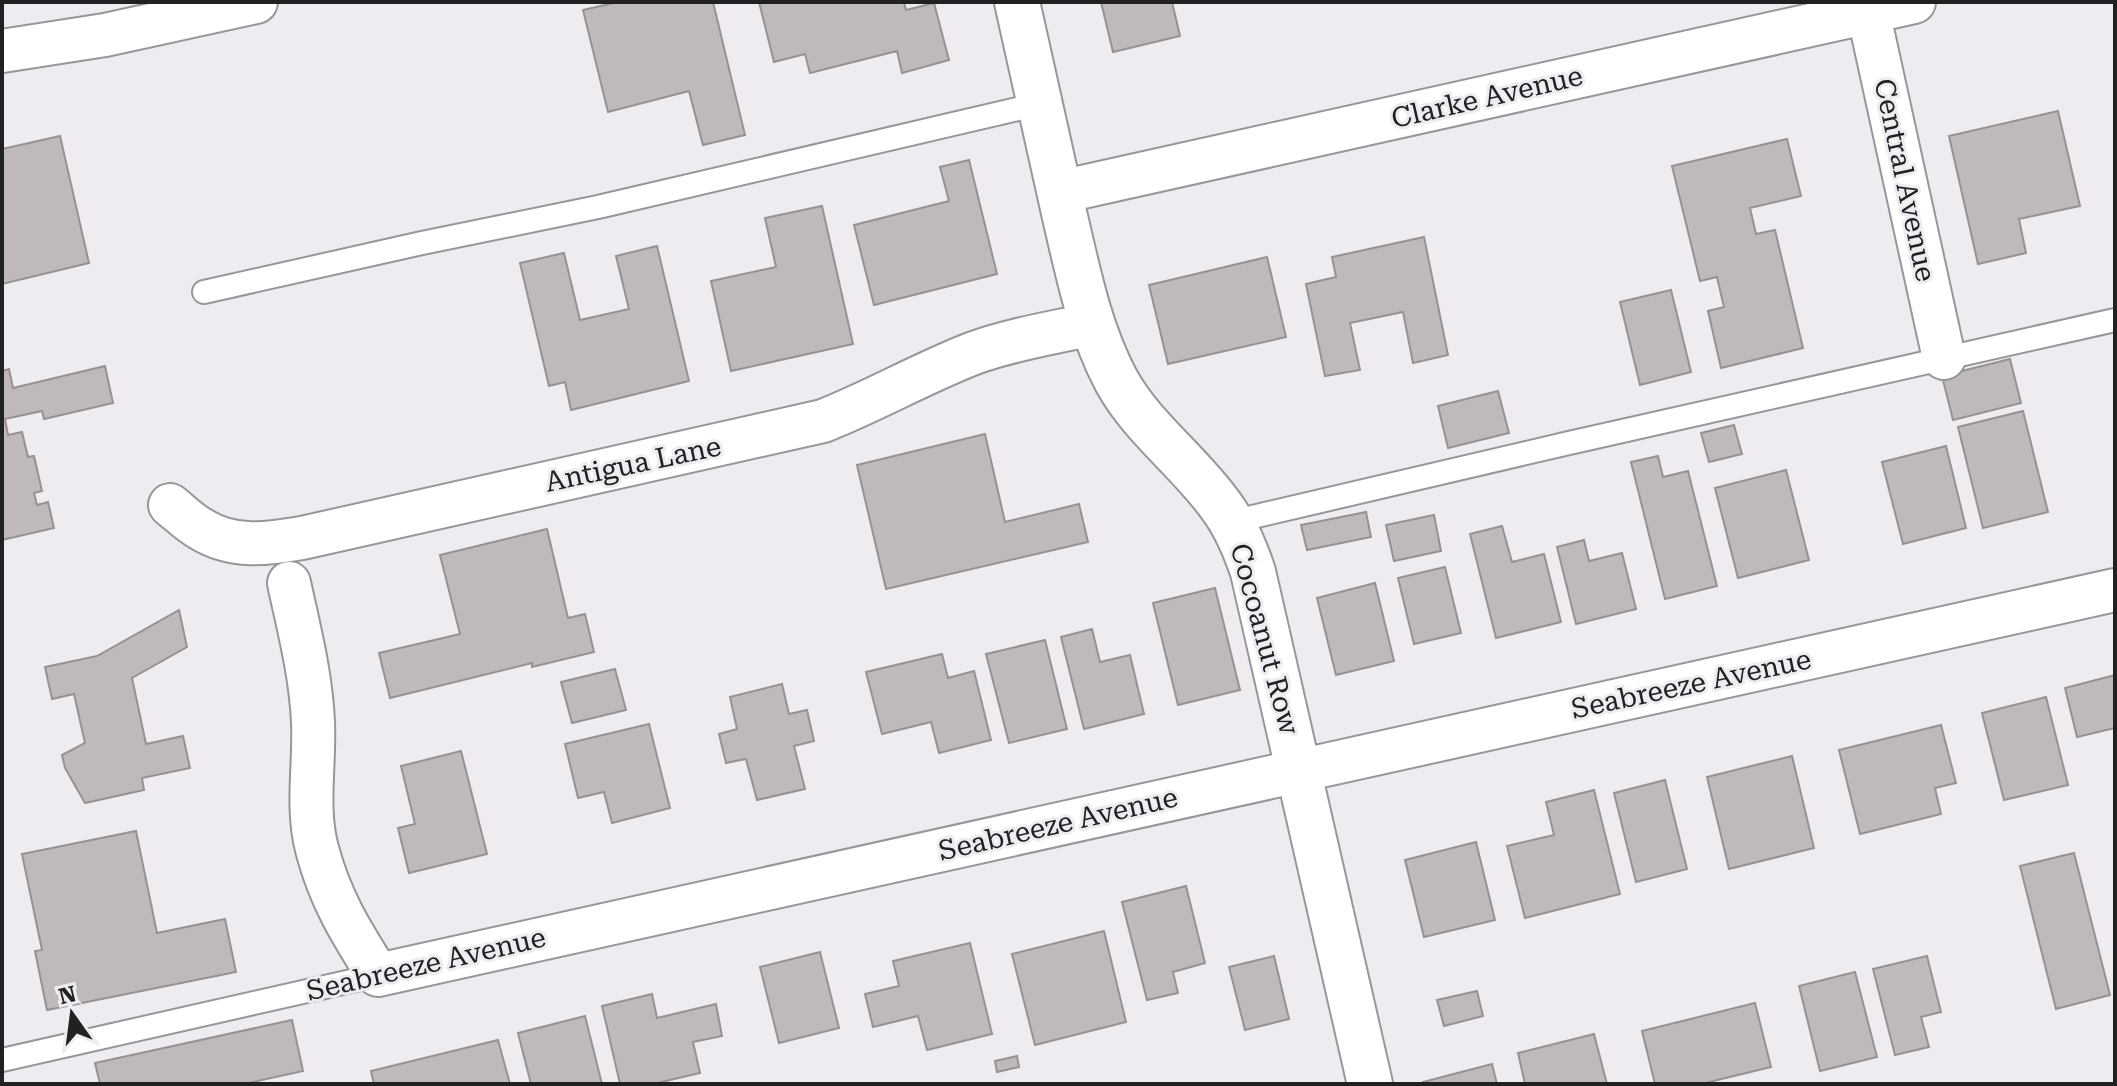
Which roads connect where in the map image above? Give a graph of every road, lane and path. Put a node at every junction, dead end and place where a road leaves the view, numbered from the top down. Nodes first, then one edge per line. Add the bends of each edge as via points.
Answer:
1 (256, 2) edge
2 (1017, 2) edge
3 (1914, 2) edge
4 (1868, 7) edge
5 (2, 51) edge
6 (1039, 104) junction
7 (1060, 192) junction
8 (204, 292) dead end
9 (2115, 320) edge
10 (1092, 324) junction
11 (1944, 358) junction
12 (170, 505) dead end
13 (1231, 522) junction
14 (289, 583) dead end
15 (2115, 590) edge
16 (1298, 770) junction
17 (378, 975) junction
18 (2, 1060) edge
19 (1370, 1084) edge

1 - 5 street
2 - 6 street, Cocoanut Row
3 - 4 street, Clarke Avenue
4 - 7 street, Clarke Avenue
4 - 11 street, Central Avenue
6 - 7 street, Cocoanut Row
6 - 8 lane
7 - 10 street, Cocoanut Row
9 - 11 lane
10 - 12 street, Antigua Lane via 974,353 846,412 793,429 302,538 237,543 199,528
10 - 13 street, Cocoanut Row via 1139,415 1208,489
11 - 13 lane
13 - 16 street, Cocoanut Row via 1253,572
14 - 17 street via 311,693 316,845 330,892
15 - 16 street, Seabreeze Avenue
16 - 17 street, Seabreeze Avenue
16 - 19 street, Cocoanut Row
17 - 18 lane, Seabreeze Avenue

